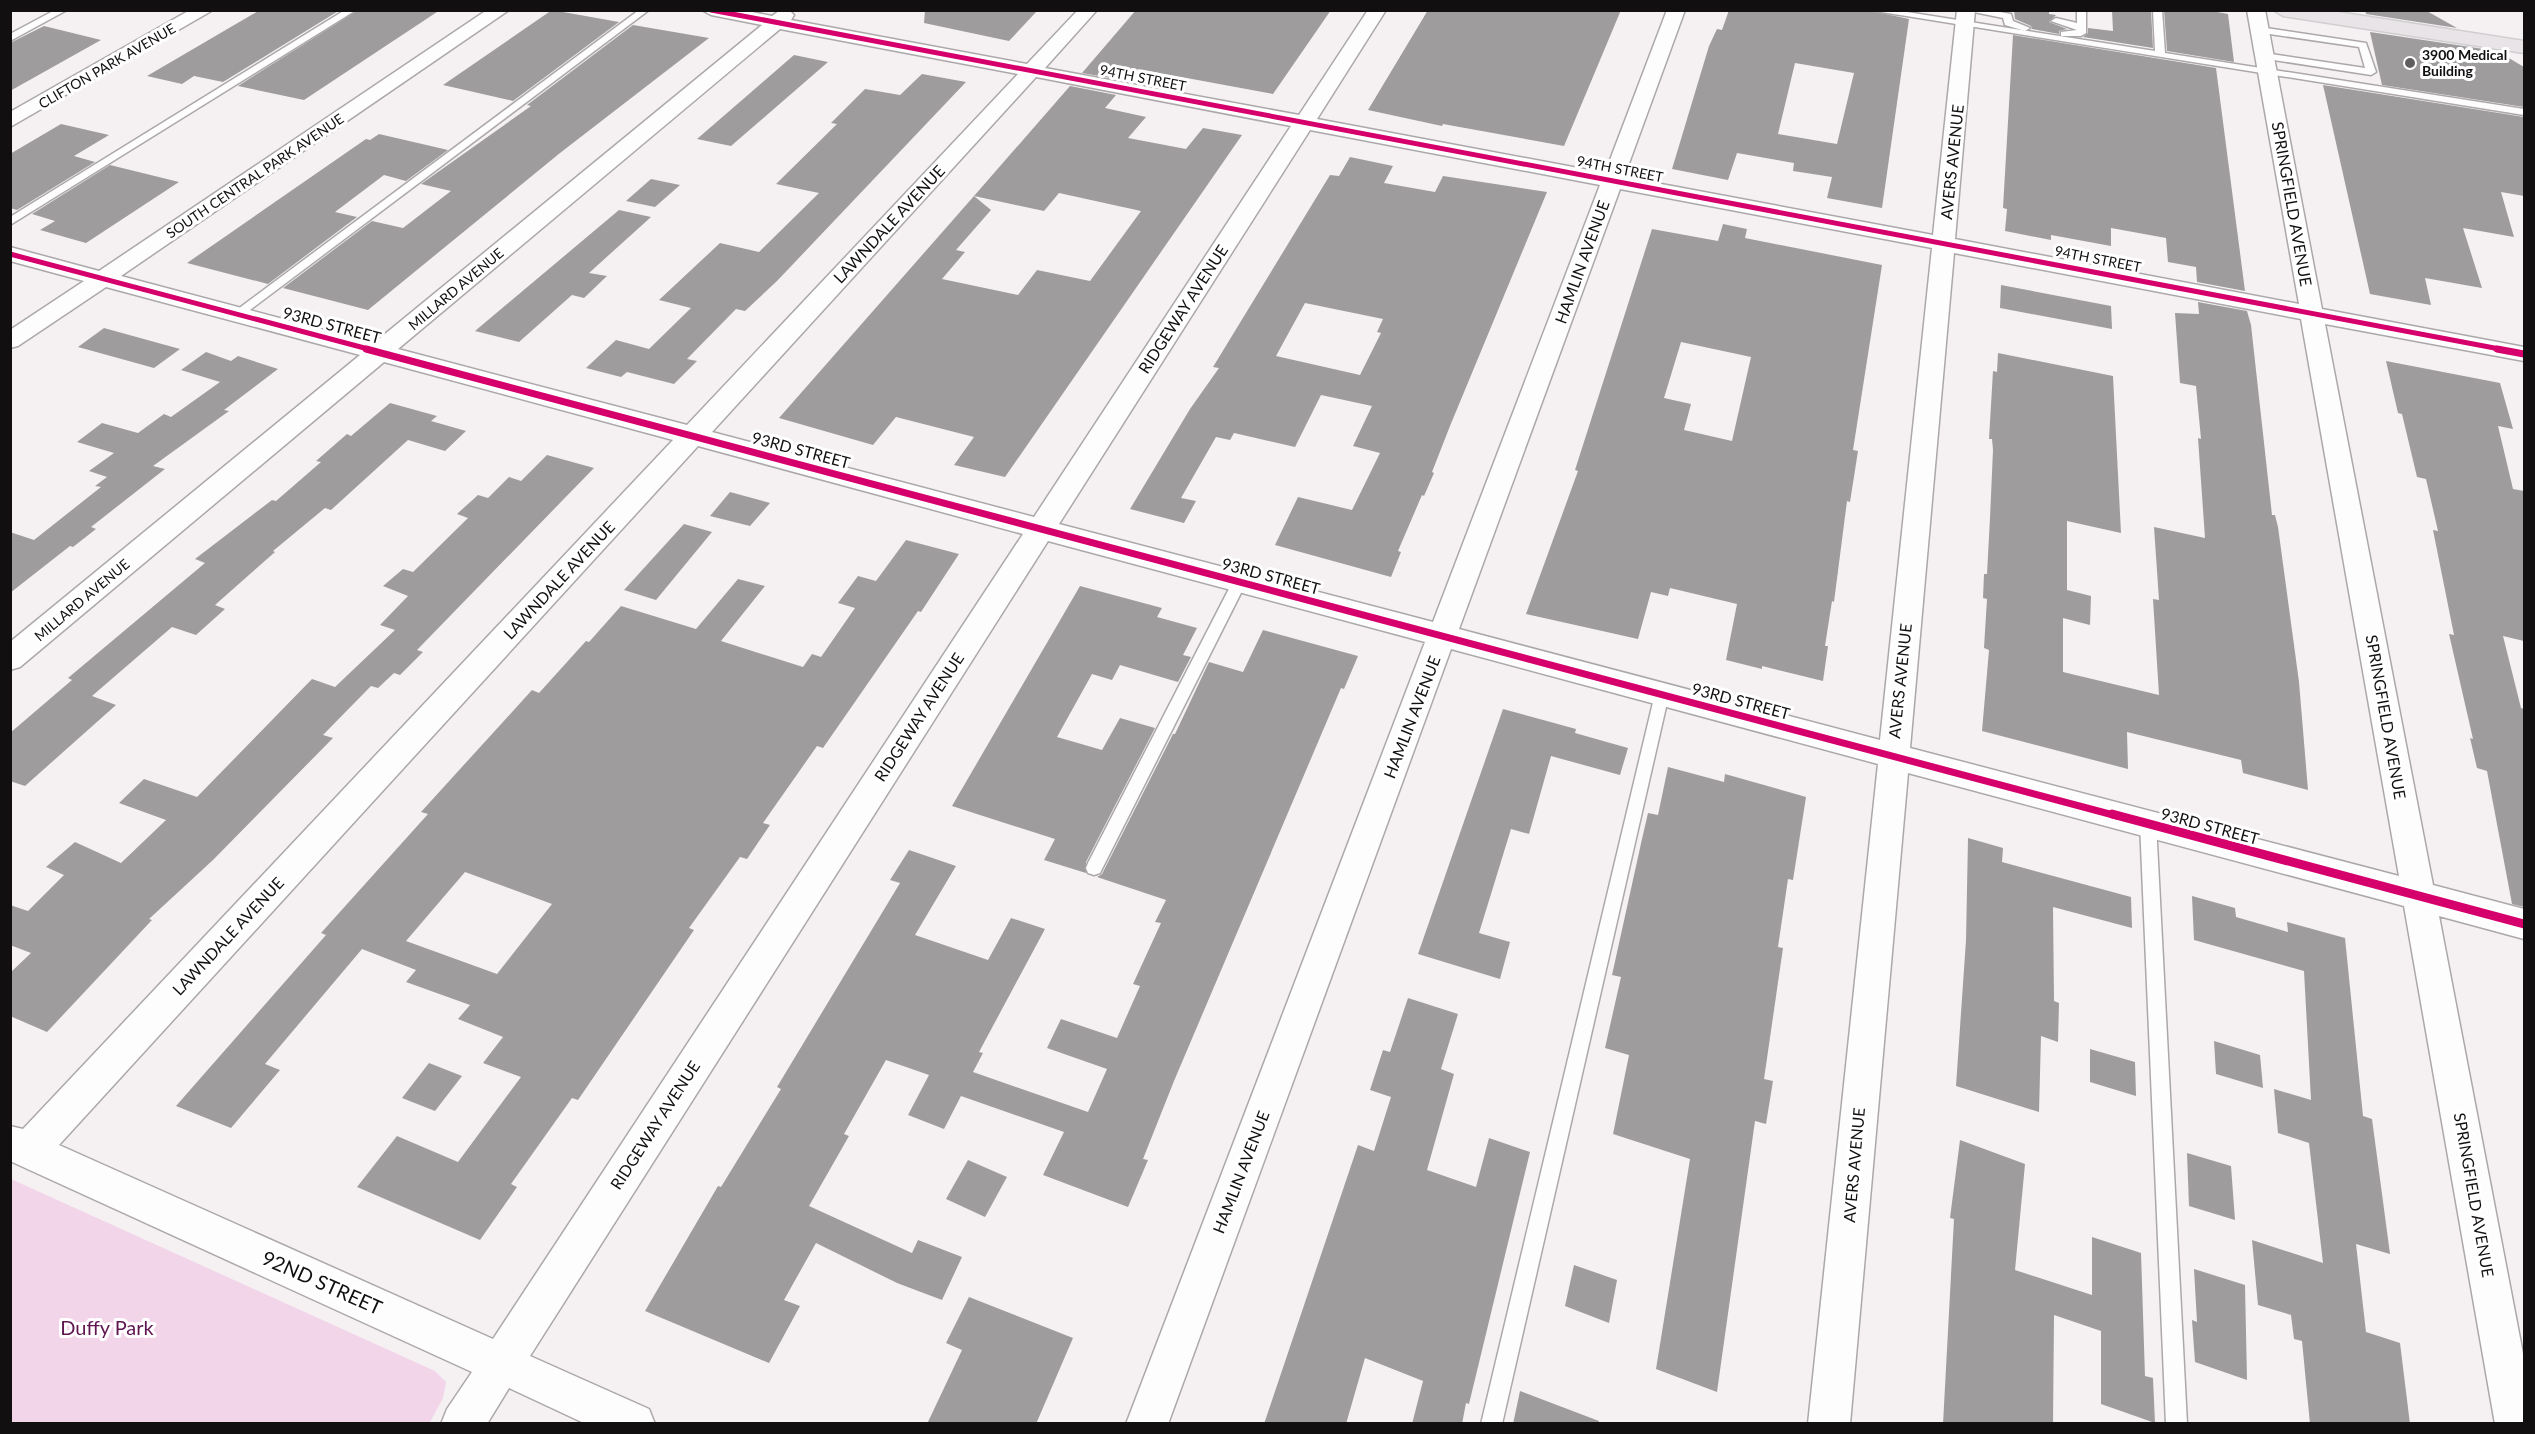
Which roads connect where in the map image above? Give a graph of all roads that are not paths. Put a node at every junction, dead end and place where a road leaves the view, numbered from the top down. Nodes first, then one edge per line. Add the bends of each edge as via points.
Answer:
1 (63, 10) edge
2 (204, 10) edge
3 (352, 10) edge
4 (500, 10) edge
5 (645, 10) edge
6 (711, 10) edge
7 (1088, 10) edge
8 (1377, 10) edge
9 (1676, 10) edge
10 (1873, 10) edge
11 (2082, 10) edge
12 (2157, 10) edge
13 (2256, 10) edge
14 (2283, 10) edge
15 (2397, 10) edge
16 (1966, 15) edge
17 (783, 17) edge
18 (2056, 21) dead end
19 (2076, 29) junction
20 (2524, 29) edge
21 (2259, 30) junction
22 (10, 38) edge
23 (2524, 47) edge
24 (2160, 55) junction
25 (2266, 64) junction
26 (1032, 71) junction
27 (2524, 112) edge
28 (10, 121) edge
29 (1304, 123) junction
30 (1612, 181) junction
31 (10, 222) edge
32 (1944, 244) junction
33 (10, 254) edge
34 (103, 278) junction
35 (238, 314) junction
36 (2312, 314) junction
37 (10, 341) edge
38 (380, 352) junction
39 (2524, 354) edge
40 (693, 436) junction
41 (1041, 528) junction
42 (1240, 581) junction
43 (1442, 635) junction
44 (10, 659) edge
45 (1662, 694) junction
46 (1893, 756) junction
47 (2148, 824) junction
48 (1094, 868) dead end
49 (2419, 896) junction
50 (2524, 924) edge
51 (20, 1146) edge
52 (501, 1363) junction
53 (462, 1424) edge
54 (634, 1424) edge
55 (1147, 1424) edge
56 (1491, 1424) edge
57 (1829, 1424) edge
58 (2177, 1424) edge
59 (2516, 1424) edge

1 - 22 lane
2 - 28 street, CLIFTON PARK AVENUE
3 - 31 lane
4 - 34 street, SOUTH CENTRAL PARK AVENUE
5 - 35 lane
6 - 17 street, 94TH STREET
7 - 26 street, LAWNDALE AVENUE
8 - 29 street, RIDGEWAY AVENUE
9 - 30 street, HAMLIN AVENUE
10 - 16 lane
11 - 19 lane
12 - 24 lane
13 - 21 street, SPRINGFIELD AVENUE
14 - 23 main road
15 - 20 main road
16 - 19 lane via 2020,19 2007,23 2071,35 2081,33
16 - 24 lane
16 - 32 street, AVERS AVENUE
17 - 26 street, 94TH STREET
17 - 38 street, MILLARD AVENUE
18 - 19 lane via 2072,23
21 - 25 street, SPRINGFIELD AVENUE
21 - 25 lane via 2363,45 2371,72
24 - 25 lane
25 - 27 lane
25 - 36 street, SPRINGFIELD AVENUE
26 - 29 street, 94TH STREET
26 - 40 street, LAWNDALE AVENUE
29 - 30 street, 94TH STREET
29 - 41 street, RIDGEWAY AVENUE
30 - 32 street, 94TH STREET
30 - 43 street, HAMLIN AVENUE
32 - 36 street, 94TH STREET
32 - 46 street, AVERS AVENUE
33 - 34 street, 93RD STREET
34 - 35 street, 93RD STREET
34 - 37 street, SOUTH CENTRAL PARK AVENUE
35 - 38 street, 93RD STREET
36 - 39 street, 94TH STREET
36 - 49 street, SPRINGFIELD AVENUE
38 - 40 street, 93RD STREET
38 - 44 street, MILLARD AVENUE
40 - 41 street, 93RD STREET
40 - 51 street, LAWNDALE AVENUE
41 - 42 street, 93RD STREET
41 - 52 street, RIDGEWAY AVENUE
42 - 43 street, 93RD STREET
42 - 48 lane
43 - 45 street, 93RD STREET
43 - 55 street, HAMLIN AVENUE
45 - 46 street, 93RD STREET
45 - 56 lane
46 - 47 street, 93RD STREET
46 - 57 street, AVERS AVENUE
47 - 49 street, 93RD STREET
47 - 58 lane
49 - 50 street, 93RD STREET
49 - 59 street, SPRINGFIELD AVENUE
51 - 52 street, 92ND STREET
52 - 53 street, RIDGEWAY AVENUE
52 - 54 street, 92ND STREET

